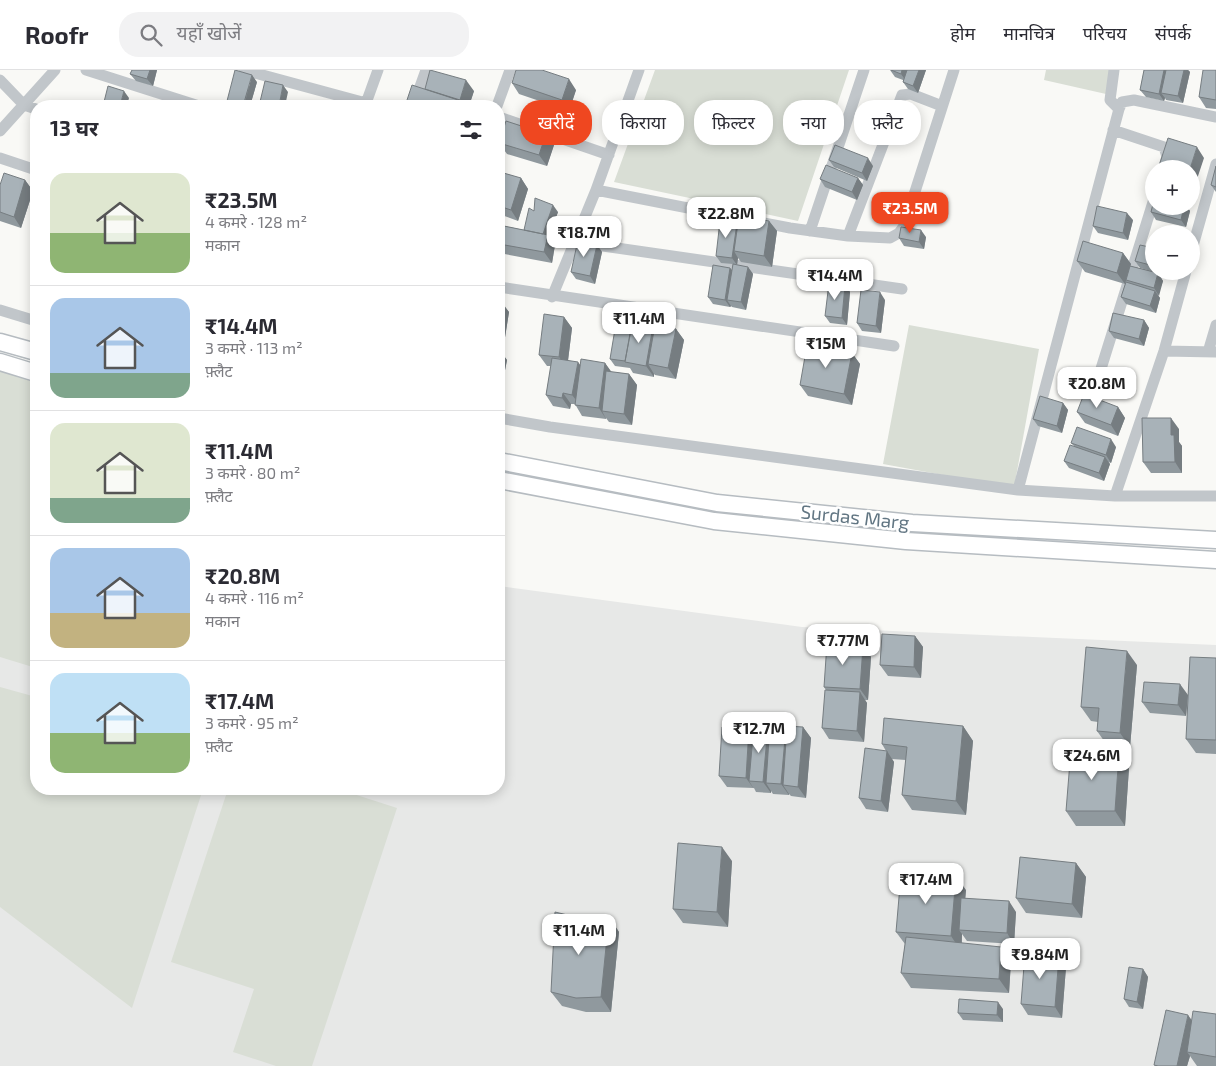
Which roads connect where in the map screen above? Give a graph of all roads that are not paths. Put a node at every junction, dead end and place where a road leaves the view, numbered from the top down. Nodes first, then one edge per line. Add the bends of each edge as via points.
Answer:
1 (55, 70) edge
2 (86, 70) edge
3 (244, 70) edge
4 (378, 70) edge
5 (426, 70) edge
6 (510, 70) edge
7 (640, 70) edge
8 (864, 70) edge
9 (954, 70) edge
10 (1114, 70) edge
11 (0, 80) edge
12 (180, 100) edge
13 (348, 100) edge
14 (367, 100) edge
15 (415, 100) edge
16 (499, 100) edge
17 (24, 105) junction
18 (942, 106) junction
19 (30, 107) edge
20 (1119, 109) junction
21 (1216, 117) edge
22 (505, 119) edge
23 (1113, 130) junction
24 (0, 131) edge
25 (609, 155) junction
26 (0, 158) edge
27 (1166, 160) edge
28 (1216, 164) edge
29 (30, 168) edge
30 (596, 190) junction
31 (1149, 215) edge
32 (1199, 225) edge
33 (810, 231) junction
34 (848, 236) junction
35 (575, 242) junction
36 (1184, 280) edge
37 (505, 289) edge
38 (902, 290) dead end
39 (552, 297) junction
40 (0, 310) edge
41 (30, 319) edge
42 (1216, 325) edge
43 (0, 342) edge
44 (894, 346) dead end
45 (30, 350) edge
46 (1164, 351) junction
47 (1212, 352) edge
48 (0, 362) edge
49 (30, 371) edge
50 (1095, 388) dead end
51 (505, 419) edge
52 (505, 462) edge
53 (505, 482) edge
54 (1018, 490) junction
55 (1115, 496) junction
56 (1216, 496) edge
57 (1216, 540) edge
58 (1216, 560) edge

1 - 17 street
2 - 12 street
3 - 13 street
4 - 14 street
5 - 15 street
6 - 16 street
7 - 25 street
8 - 33 street
9 - 18 street
10 - 20 street via 1110,100
11 - 17 street
17 - 19 street
17 - 24 street
18 - 34 street via 899,233 890,238
18 - 34 street via 911,94 902,95
20 - 21 street via 1127,100 1134,100
20 - 23 street
22 - 25 street
23 - 27 street via 1164,147
23 - 54 street
25 - 30 street
26 - 29 street
28 - 32 street
30 - 33 street
30 - 35 street
31 - 50 street
33 - 34 street
35 - 38 street
35 - 39 street
36 - 46 street
37 - 39 street
39 - 44 street
40 - 41 street
42 - 47 street
43 - 45 main road
46 - 47 street
46 - 55 street
48 - 49 main road
51 - 54 street
52 - 57 main road, Surdas Marg via 717,503 912,523
53 - 58 main road, Surdas Marg via 714,522 906,541
54 - 55 street
55 - 56 street

